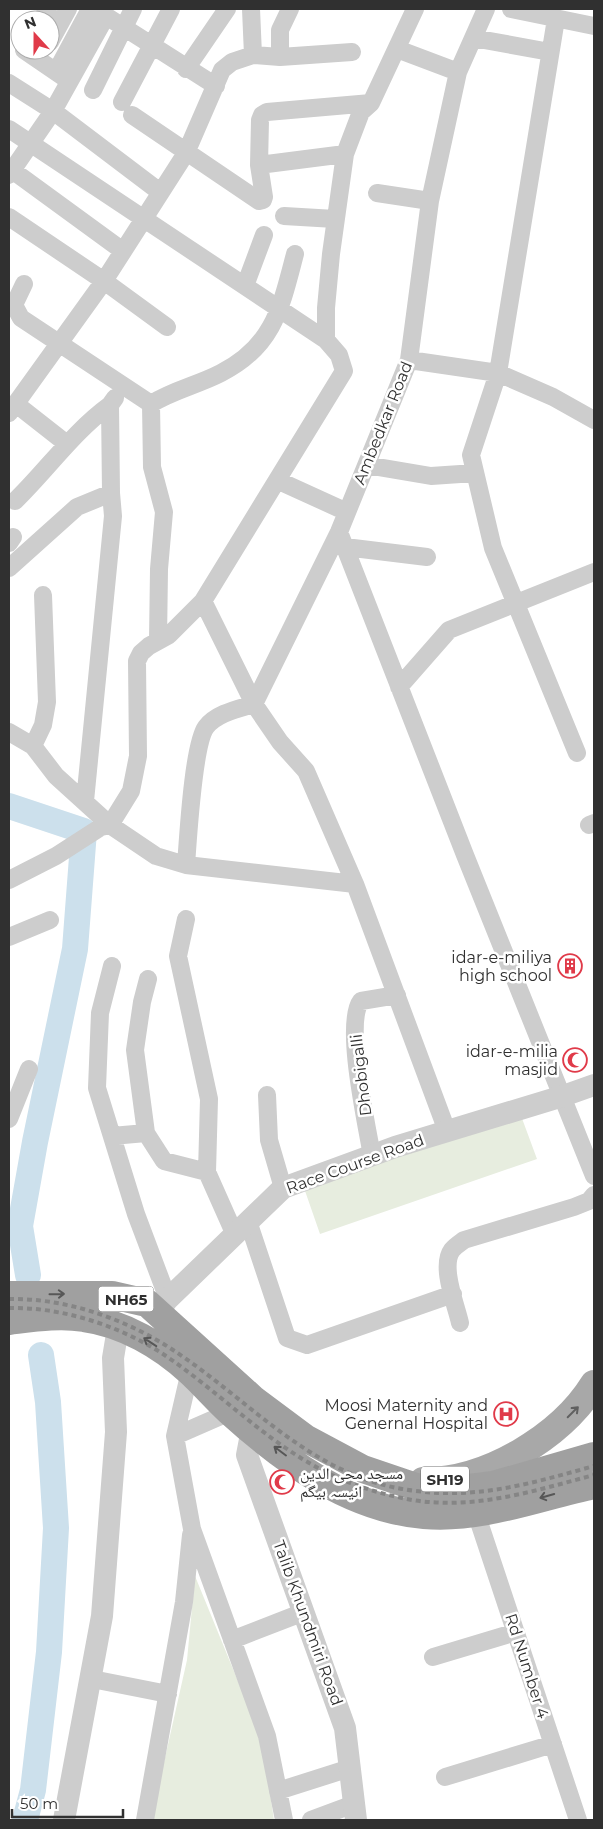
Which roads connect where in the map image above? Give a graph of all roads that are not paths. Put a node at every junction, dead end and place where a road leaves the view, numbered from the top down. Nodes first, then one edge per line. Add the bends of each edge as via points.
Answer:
1 (68, 9) edge
2 (133, 9) edge
3 (171, 9) edge
4 (227, 9) edge
5 (251, 9) edge
6 (290, 9) edge
7 (413, 9) edge
8 (486, 9) edge
9 (511, 9) edge
10 (97, 11) edge
11 (556, 19) junction
12 (60, 24) edge
13 (124, 26) junction
14 (594, 26) edge
15 (473, 38) junction
16 (150, 46) junction
17 (397, 49) junction
18 (352, 52) dead end
19 (550, 52) junction
20 (253, 55) junction
21 (280, 57) junction
22 (48, 60) edge
23 (186, 69) junction
24 (458, 72) junction
25 (63, 77) junction
26 (9, 83) edge
27 (216, 86) junction
28 (93, 90) dead end
29 (371, 103) junction
30 (53, 111) junction
31 (9, 130) edge
32 (30, 143) junction
33 (186, 153) junction
34 (345, 154) junction
35 (259, 165) junction
36 (10, 173) edge
37 (160, 192) junction
38 (377, 193) dead end
39 (430, 202) junction
40 (284, 216) dead end
41 (9, 217) edge
42 (144, 218) junction
43 (336, 219) junction
44 (264, 236) dead end
45 (123, 250) junction
46 (295, 254) dead end
47 (104, 281) junction
48 (24, 284) dead end
49 (245, 286) junction
50 (280, 310) junction
51 (167, 327) dead end
52 (326, 340) junction
53 (59, 343) junction
54 (409, 360) junction
55 (498, 373) junction
56 (123, 388) junction
57 (150, 404) junction
58 (110, 405) junction
59 (12, 408) edge
60 (594, 420) edge
61 (67, 444) junction
62 (366, 465) junction
63 (475, 473) junction
64 (279, 481) junction
65 (111, 493) junction
66 (15, 501) dead end
67 (347, 512) junction
68 (342, 539) junction
69 (426, 557) dead end
70 (9, 568) edge
71 (594, 572) edge
72 (43, 595) dead end
73 (203, 601) junction
74 (514, 604) junction
75 (158, 641) junction
76 (399, 687) junction
77 (254, 704) junction
78 (9, 732) edge
79 (33, 746) junction
80 (577, 753) dead end
81 (85, 801) junction
82 (105, 826) junction
83 (186, 865) junction
84 (9, 880) edge
85 (355, 884) junction
86 (50, 920) dead end
87 (186, 920) dead end
88 (9, 937) edge
89 (112, 966) dead end
90 (148, 979) dead end
91 (397, 995) junction
92 (29, 1069) dead end
93 (594, 1085) edge
94 (267, 1096) dead end
95 (563, 1096) junction
96 (9, 1119) edge
97 (447, 1131) junction
98 (146, 1133) junction
99 (112, 1136) junction
100 (372, 1156) junction
101 (207, 1172) junction
102 (594, 1176) edge
103 (283, 1188) junction
104 (594, 1195) edge
105 (241, 1228) junction
106 (453, 1294) junction
107 (9, 1295) edge
108 (162, 1306) junction
109 (9, 1321) edge
110 (460, 1323) dead end
111 (118, 1328) junction
112 (190, 1371) junction
113 (594, 1384) edge
114 (230, 1412) junction
115 (252, 1430) junction
116 (175, 1436) junction
117 (594, 1456) edge
118 (396, 1480) junction
119 (594, 1484) edge
120 (476, 1512) junction
121 (192, 1529) junction
122 (304, 1612) junction
123 (516, 1632) junction
124 (232, 1640) junction
125 (434, 1657) dead end
126 (92, 1679) junction
127 (168, 1694) junction
128 (552, 1744) junction
129 (350, 1768) junction
130 (445, 1777) dead end
131 (278, 1791) junction
132 (355, 1812) edge
133 (64, 1820) edge
134 (145, 1820) edge
135 (284, 1820) edge
136 (312, 1820) edge
137 (578, 1820) edge

1 - 12 street
2 - 13 street
3 - 16 street
4 - 23 street
5 - 20 street
6 - 21 street via 280,30
7 - 17 street
8 - 15 street, Ambedkar Road
9 - 11 street
10 - 13 street
10 - 25 street
11 - 14 street
11 - 19 street
13 - 16 street
13 - 28 street
15 - 19 street
15 - 24 street, Ambedkar Road
16 - 23 street
16 - 33 street via 127,109
17 - 24 street
17 - 29 street
18 - 21 street
19 - 55 street
20 - 21 street
20 - 27 street via 232,62 222,70
22 - 25 street
23 - 27 street
24 - 39 street, Ambedkar Road
25 - 30 street
26 - 30 street
27 - 33 street
29 - 34 street via 361,112
29 - 35 street via 267,112 260,120
30 - 32 street
30 - 37 street
31 - 32 street
32 - 36 street
32 - 42 street
33 - 35 street via 259,201 264,197
33 - 37 street
34 - 35 street
34 - 43 street
36 - 45 street
37 - 42 street
38 - 39 street
39 - 54 street, Ambedkar Road
40 - 43 street
41 - 47 street
42 - 45 street
42 - 49 street
43 - 52 street via 326,308
44 - 49 street
45 - 47 street
46 - 50 street
47 - 51 street
47 - 53 street
48 - 53 street via 14,305 21,318
49 - 50 street
50 - 52 street
50 - 57 street via 260,344 246,358 220,374 169,393
52 - 64 street via 340,355 344,371
53 - 56 street
53 - 59 street
54 - 55 street
54 - 62 street, Ambedkar Road
55 - 60 street via 553,397
55 - 63 street via 471,455
56 - 57 street
56 - 58 street
57 - 75 street via 152,468 164,512
58 - 61 street
58 - 65 street
59 - 61 street
61 - 66 street
62 - 63 street via 431,476
62 - 67 street, Ambedkar Road
63 - 74 street via 493,548
64 - 67 street
64 - 73 street
65 - 70 street via 77,507
65 - 81 street via 113,516
67 - 68 street, Ambedkar Road
68 - 69 street
68 - 76 street
68 - 77 street, Ambedkar Road
71 - 74 street
72 - 79 street via 47,702 43,726
73 - 75 street via 169,635
73 - 77 street
74 - 76 street via 449,630
74 - 80 street
75 - 82 street via 141,653 137,662 138,756 131,791
76 - 95 street
77 - 83 street via 220,716 205,728 190,811
77 - 85 street via 280,742 306,771
78 - 79 street
79 - 81 street via 56,776
81 - 82 street
82 - 83 street via 156,856
82 - 84 street
83 - 85 street
85 - 91 street
86 - 88 street
87 - 101 street via 178,956 209,1099
89 - 99 street via 100,1013 98,1088
90 - 98 street via 135,1050
91 - 97 street
91 - 100 street, Dhobigalli via 361,1001 358,1006 356,1061
92 - 96 street
93 - 95 street, Race Course Road
94 - 103 street via 269,1140
95 - 97 street, Race Course Road
95 - 102 street
97 - 100 street, Race Course Road
98 - 99 street
98 - 101 street via 164,1161
99 - 108 street
100 - 103 street, Race Course Road
101 - 105 street
103 - 105 street, Race Course Road
104 - 106 street via 589,1201 574,1207 464,1240 449,1256 447,1269
105 - 106 street via 286,1338 307,1345
105 - 108 street, Race Course Road
106 - 110 street
107 -> 108 highway, NH65 via 112,1295
108 - 118 highway, NH65 via 254,1400 305,1438 363,1469
109 - 111 highway, NH65 via 52,1316 85,1318
112 -> 111 highway, NH65 via 147,1339
111 - 126 street via 113,1358 116,1432 102,1616
112 - 114 highway, NH65
112 - 116 street
118 -> 113 main road, SH19 via 436,1481 476,1472 518,1454 546,1436 576,1410
114 - 115 highway, NH65
114 - 116 street
120 -> 115 highway, NH65 via 452,1517 422,1515 369,1503 320,1481
115 - 122 street, Talib Khundmiri Road via 247,1455
116 - 121 street
117 - 118 highway, NH65 via 473,1488 416,1487
119 -> 120 highway, NH65
120 - 123 street, Rd Number 4
121 - 124 street
121 - 127 street via 184,1602
122 - 124 street
122 - 129 street, Talib Khundmiri Road via 345,1728
123 - 125 street
123 - 128 street, Rd Number 4
124 - 131 street via 267,1736
126 - 127 street
126 - 133 street
127 - 134 street
128 - 130 street
128 - 137 street, Rd Number 4
129 - 131 street
129 - 132 street, Talib Khundmiri Road
131 - 135 street
132 - 136 street

